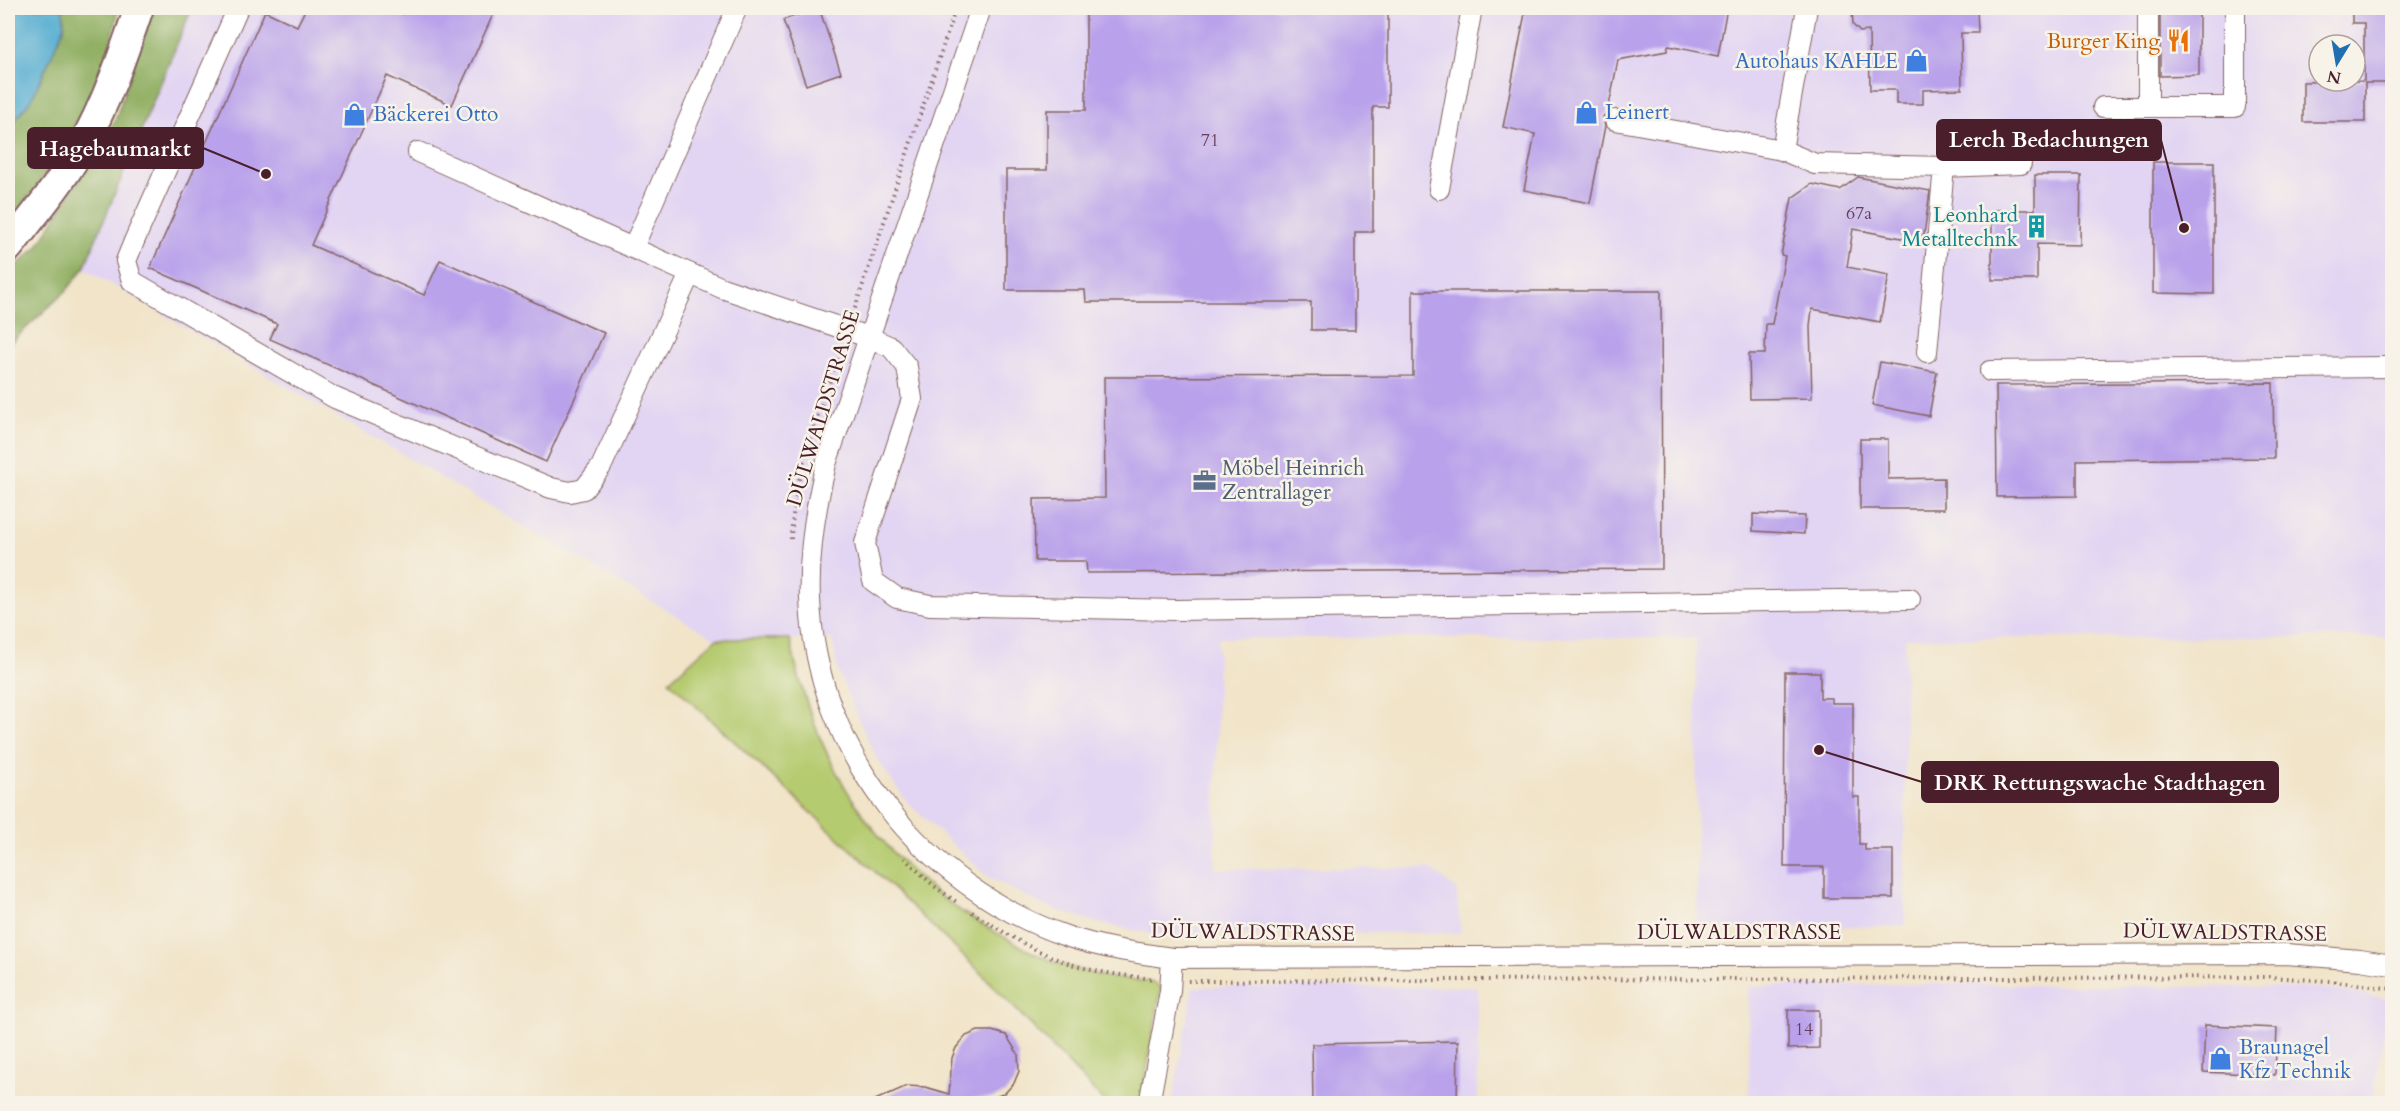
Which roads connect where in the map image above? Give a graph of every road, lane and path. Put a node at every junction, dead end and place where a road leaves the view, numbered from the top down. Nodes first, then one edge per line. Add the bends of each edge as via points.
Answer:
1 (131, 8) edge
2 (139, 8) edge
3 (238, 8) edge
4 (737, 8) edge
5 (956, 8) edge
6 (1472, 8) edge
7 (1807, 8) edge
8 (2148, 8) edge
9 (2235, 8) edge
10 (978, 10) edge
11 (128, 40) junction
12 (2103, 107) dead end
13 (2148, 107) junction
14 (1616, 120) dead end
15 (1782, 150) junction
16 (418, 152) dead end
17 (2021, 164) dead end
18 (1944, 167) junction
19 (1439, 189) dead end
20 (8, 248) edge
21 (633, 248) junction
22 (690, 274) junction
23 (848, 330) junction
24 (868, 337) junction
25 (1927, 352) dead end
26 (2392, 367) edge
27 (1990, 371) dead end
28 (791, 545) dead end
29 (1910, 598) dead end
30 (900, 854) dead end
31 (960, 905) dead end
32 (969, 911) dead end
33 (1172, 958) junction
34 (2392, 965) edge
35 (1171, 981) junction
36 (2392, 989) edge
37 (1149, 1104) edge

1 - 11 highway
2 - 11 highway
3 - 22 street via 126,261 132,281 335,398 551,488 570,492 584,489 600,467
4 - 21 street
5 - 23 path
6 - 19 street
7 - 15 street
8 - 13 street
9 - 13 street via 2235,107
10 - 24 street, DÜLWALDSTRASSE
11 - 20 highway via 81,148
12 - 13 street
14 - 15 street
15 - 18 street via 1815,164
16 - 21 street
17 - 18 street
18 - 25 street
21 - 22 street
22 - 23 street
23 - 24 street
23 - 28 path via 802,463 792,514
24 - 29 street via 891,347 907,367 912,399 865,543 873,580 897,598 930,605 1176,610
24 - 33 street, DÜLWALDSTRASSE via 826,464 814,515 810,559 815,647 829,699 852,753 885,806 923,849 967,886 1014,914 1065,936 1118,951
26 - 27 street
30 - 31 path
32 - 35 path via 1007,935 1059,959 1110,974
33 - 34 street, DÜLWALDSTRASSE via 2286,954
33 - 35 street
35 - 36 path via 2271,978
35 - 37 street

